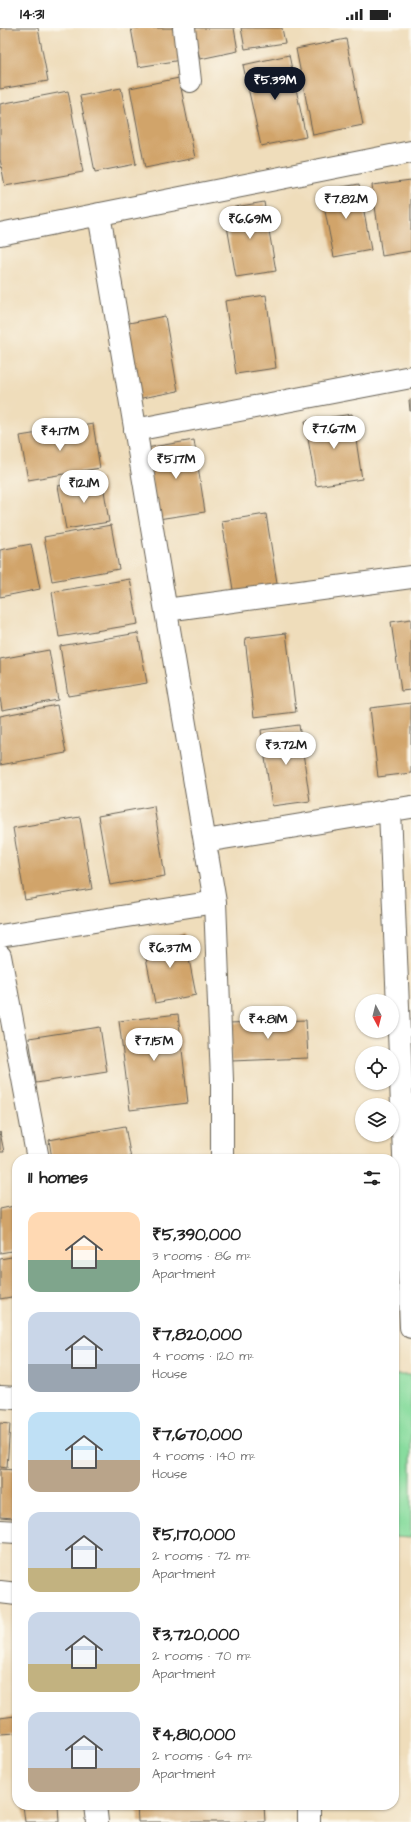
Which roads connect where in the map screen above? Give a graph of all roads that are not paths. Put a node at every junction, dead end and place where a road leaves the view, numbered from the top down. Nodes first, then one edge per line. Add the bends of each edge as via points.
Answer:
1 (184, 28) edge
2 (190, 81) dead end
3 (411, 152) edge
4 (99, 214) junction
5 (0, 234) edge
6 (411, 377) edge
7 (135, 430) junction
8 (411, 577) edge
9 (166, 610) junction
10 (411, 807) edge
11 (390, 810) junction
12 (205, 841) junction
13 (215, 902) junction
14 (0, 936) edge
15 (0, 956) edge
16 (37, 1154) edge
17 (222, 1154) edge
18 (411, 1327) edge
19 (0, 1398) edge
20 (12, 1398) edge
21 (0, 1531) edge
22 (12, 1532) edge
23 (0, 1592) edge
24 (12, 1593) edge
25 (96, 1810) edge
26 (309, 1810) edge
27 (97, 1822) edge
28 (310, 1822) edge

1 - 2 street
3 - 4 street
4 - 5 street
4 - 7 street
6 - 7 street
7 - 9 street
8 - 9 street
9 - 12 street
10 - 11 street
11 - 12 street
11 - 18 street
12 - 13 street
13 - 14 street
13 - 17 street via 222,1080
15 - 16 street
19 - 20 street
21 - 22 street
23 - 24 street
25 - 27 street
26 - 28 street

